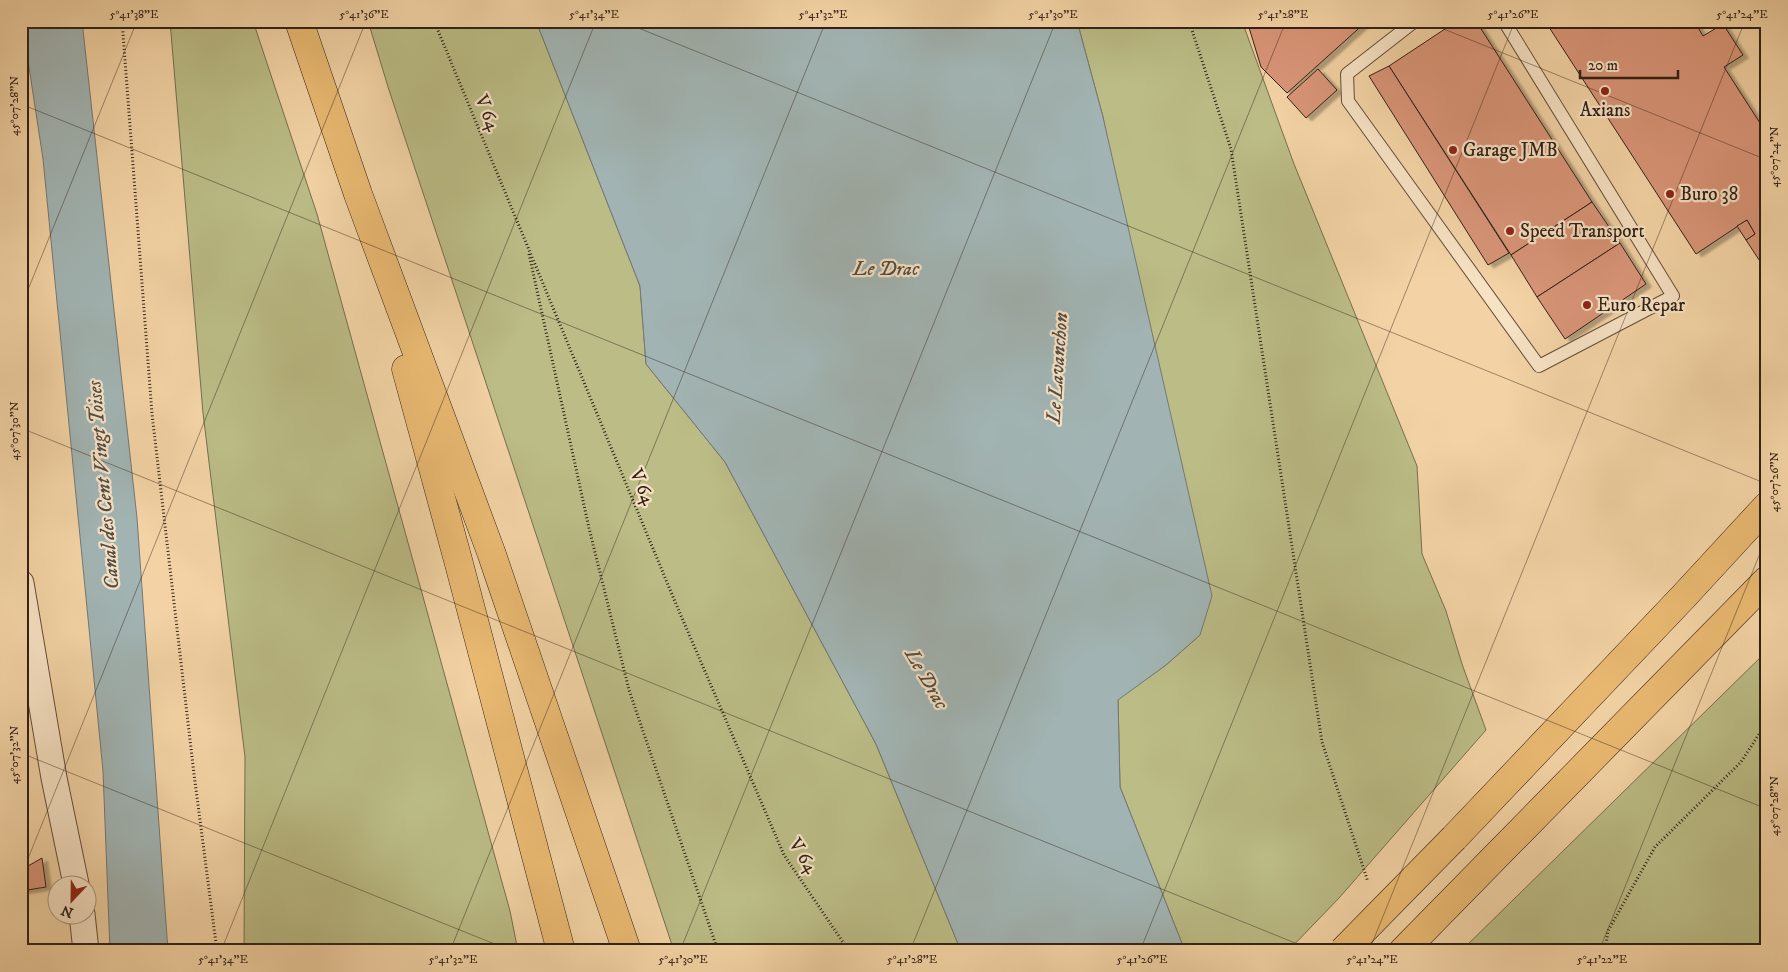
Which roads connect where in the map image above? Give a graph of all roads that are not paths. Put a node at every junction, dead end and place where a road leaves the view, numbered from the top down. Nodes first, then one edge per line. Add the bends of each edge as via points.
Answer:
1 (299, 21) edge
2 (1415, 21) edge
3 (1504, 21) edge
4 (358, 194) junction
5 (1767, 506) edge
6 (1767, 580) edge
7 (21, 583) edge
8 (74, 874) edge
9 (83, 924) edge
10 (86, 951) edge
11 (561, 951) edge
12 (627, 951) edge
13 (1343, 951) edge
14 (1403, 951) edge

1 - 4 highway
2 - 3 lane via 1347,74 1348,101 1539,366 1673,296
4 - 11 highway
4 - 12 highway via 491,552
5 - 13 highway, bridge
6 - 14 highway
7 - 8 street
9 - 10 street

